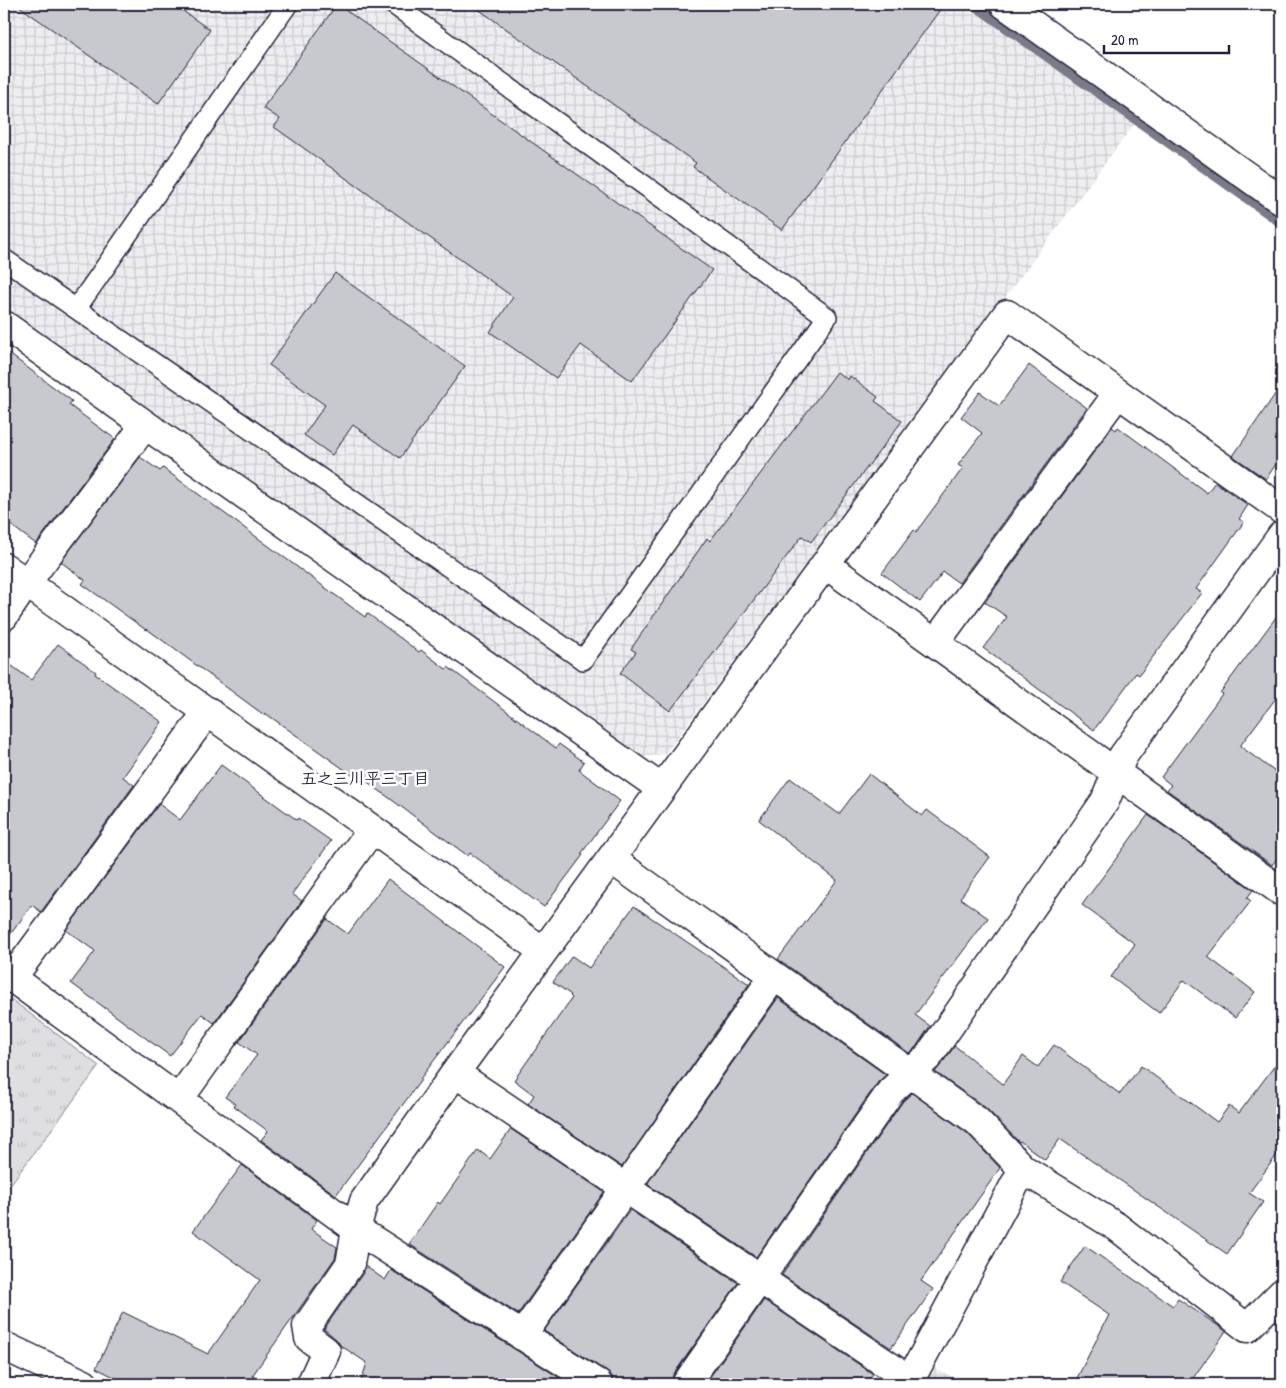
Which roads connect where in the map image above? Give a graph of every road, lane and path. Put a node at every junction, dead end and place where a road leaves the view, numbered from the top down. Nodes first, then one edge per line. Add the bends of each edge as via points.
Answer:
1 (288, 4) edge
2 (393, 4) edge
3 (1004, 4) edge
4 (1282, 201) edge
5 (4, 259) edge
6 (76, 309) junction
7 (4, 325) edge
8 (1118, 393) junction
9 (146, 425) junction
10 (1282, 510) edge
11 (1282, 535) edge
12 (825, 564) junction
13 (4, 567) edge
14 (27, 582) junction
15 (4, 616) edge
16 (935, 643) junction
17 (208, 711) junction
18 (1116, 773) junction
19 (662, 788) junction
20 (372, 829) junction
21 (610, 859) junction
22 (1282, 892) edge
23 (543, 951) junction
24 (8, 975) edge
25 (774, 976) junction
26 (455, 1073) junction
27 (910, 1073) junction
28 (179, 1099) junction
29 (1024, 1169) junction
30 (625, 1188) junction
31 (356, 1229) junction
32 (760, 1279) junction
33 (1282, 1294) edge
34 (522, 1336) junction
35 (4, 1346) edge
36 (909, 1382) edge
37 (84, 1384) edge
38 (312, 1384) edge
39 (598, 1384) edge
40 (686, 1384) edge

1 - 6 lane
2 - 6 lane via 827,317 583,660
3 - 4 street
5 - 6 lane
7 - 9 street
8 - 10 street
8 - 12 street via 1008,314
8 - 16 street
9 - 14 street
9 - 19 street
11 - 18 street via 1123,756
12 - 16 street
12 - 19 street
13 - 14 street
14 - 15 street
14 - 17 street
16 - 18 street
17 - 20 street
17 - 24 street
18 - 22 street
18 - 27 street via 1100,809 928,1057
19 - 21 street
20 - 23 street
20 - 28 street
21 - 23 street
21 - 25 street
23 - 26 street
24 - 28 street
25 - 27 street
25 - 30 street
26 - 30 street
26 - 31 street via 364,1201
27 - 29 street via 977,1121
27 - 32 street via 891,1091
28 - 31 street
29 - 33 street via 1117,1226 1247,1328
29 - 36 street
30 - 32 street
30 - 34 street
31 - 34 street
31 - 38 street via 350,1264 307,1326 309,1338 326,1351
32 - 36 street
32 - 40 street
34 - 39 street
35 - 37 street

